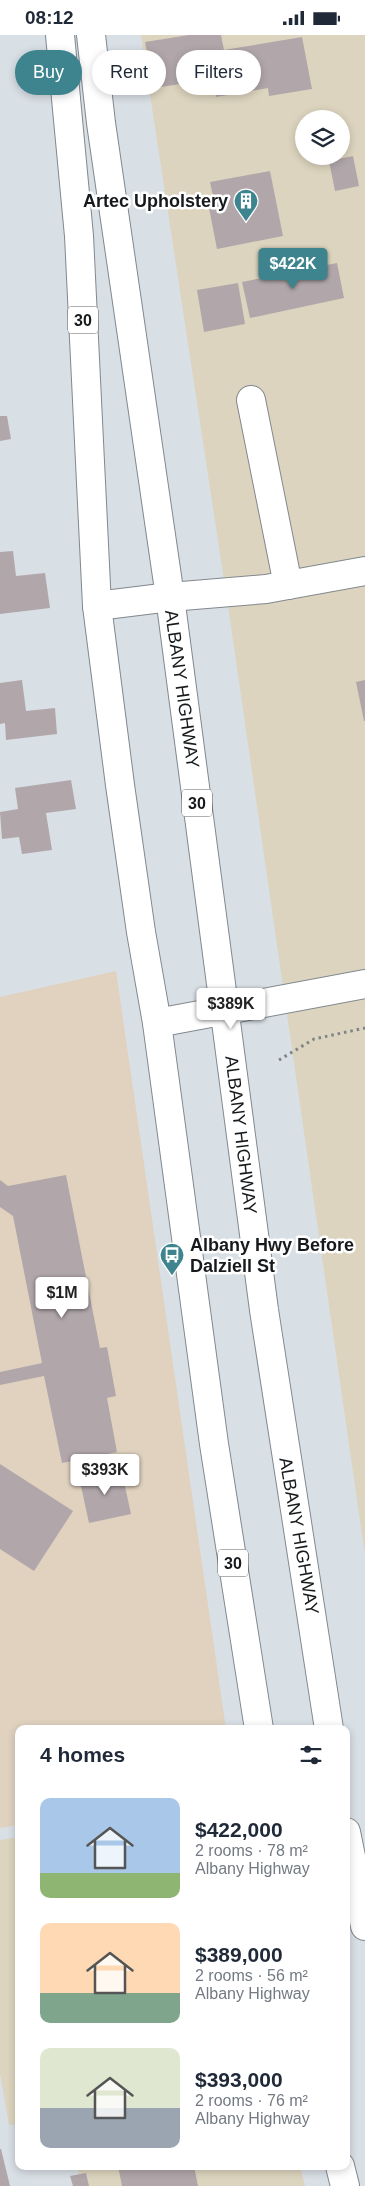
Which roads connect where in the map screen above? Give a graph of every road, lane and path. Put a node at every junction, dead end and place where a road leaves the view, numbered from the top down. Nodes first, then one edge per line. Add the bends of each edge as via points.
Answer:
1 (60, 35) edge
2 (91, 35) edge
3 (251, 400) dead end
4 (365, 571) edge
5 (288, 585) junction
6 (170, 597) junction
7 (97, 606) junction
8 (365, 985) edge
9 (225, 1009) junction
10 (157, 1023) junction
11 (365, 1028) edge
12 (279, 1060) dead end
13 (258, 1725) edge
14 (329, 1725) edge
15 (350, 1856) edge
16 (365, 1925) edge
17 (341, 2170) edge
18 (344, 2186) edge

1 - 7 main road, 30 via 79,236
2 - 6 main road, ALBANY HIGHWAY / 30
3 - 5 main road
4 - 5 main road
5 - 6 main road
6 - 7 main road
6 - 9 main road, ALBANY HIGHWAY / 30
7 - 10 main road, 30 via 140,932
8 - 9 main road
9 - 10 main road
9 - 14 main road, ALBANY HIGHWAY / 30 via 266,1329
10 - 13 main road, 30 via 214,1444
11 - 12 path via 314,1039
15 - 16 main road
17 - 18 main road

